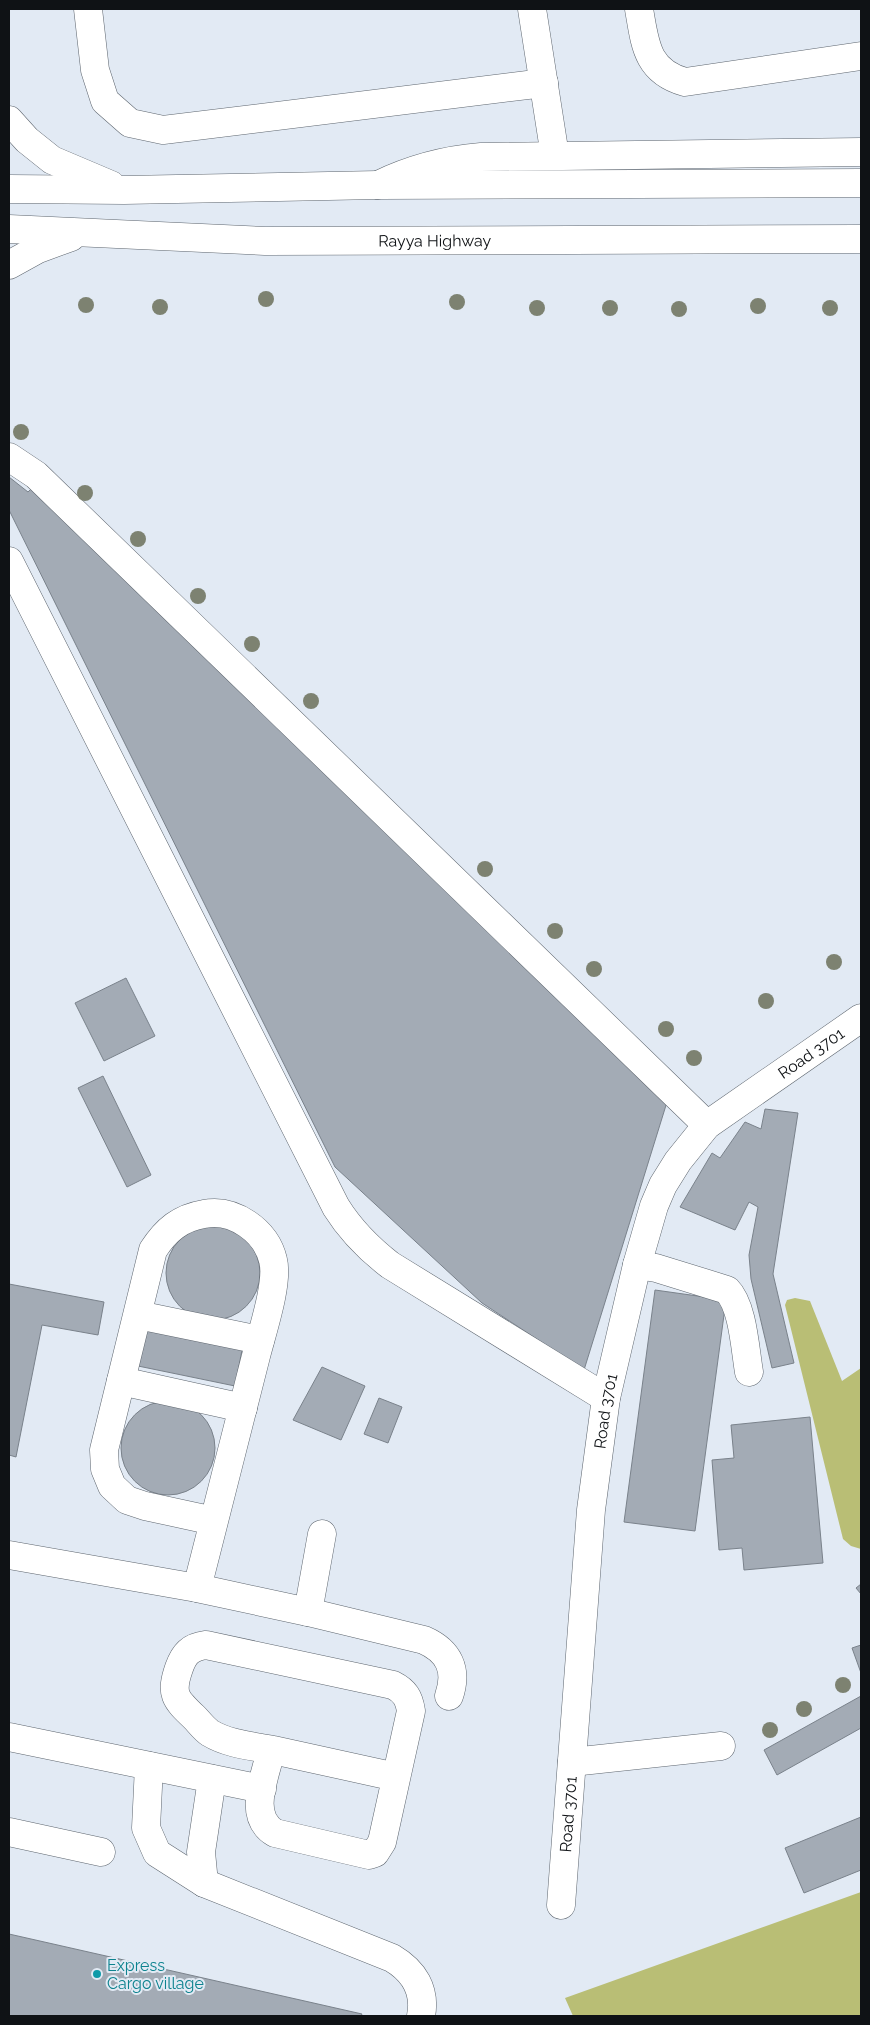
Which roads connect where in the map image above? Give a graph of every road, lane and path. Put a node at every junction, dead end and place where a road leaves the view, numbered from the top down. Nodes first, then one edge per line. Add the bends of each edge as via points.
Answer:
1 (88, 9) edge
2 (532, 9) edge
3 (639, 9) edge
4 (861, 56) edge
5 (544, 83) junction
6 (9, 120) edge
7 (861, 152) edge
8 (555, 156) junction
9 (861, 183) edge
10 (378, 186) junction
11 (9, 189) edge
12 (124, 190) junction
13 (9, 229) edge
14 (90, 233) junction
15 (861, 239) edge
16 (9, 265) edge
17 (9, 457) edge
18 (9, 561) edge
19 (861, 1018) edge
20 (707, 1125) junction
21 (637, 1265) junction
22 (138, 1315) junction
23 (260, 1340) junction
24 (749, 1372) dead end
25 (121, 1381) junction
26 (606, 1398) junction
27 (243, 1408) junction
28 (214, 1521) junction
29 (322, 1534) dead end
30 (9, 1555) edge
31 (197, 1588) junction
32 (308, 1612) junction
33 (449, 1696) dead end
34 (9, 1737) edge
35 (722, 1746) dead end
36 (271, 1750) junction
37 (572, 1762) junction
38 (149, 1766) junction
39 (396, 1777) junction
40 (212, 1778) junction
41 (262, 1789) junction
42 (9, 1832) edge
43 (101, 1852) dead end
44 (204, 1883) junction
45 (561, 1905) dead end
46 (421, 2016) edge

1 - 5 street via 95,70 105,101 130,123 163,130
2 - 5 street
3 - 4 street via 645,42 654,64 668,76 685,82
5 - 8 street
6 - 12 street via 52,160
7 - 8 street
8 - 10 street via 454,159 402,174
9 - 10 street
10 - 12 street
11 - 12 street
13 - 14 street, Rayya Highway
14 - 15 street, Rayya Highway via 266,241
14 - 16 street via 38,249
17 - 20 street via 36,475
18 - 26 street via 346,1222 372,1252 390,1265
19 - 20 street, Road 3701
20 - 21 street, Road 3701 via 663,1185
21 - 24 street via 727,1290 738,1309
21 - 26 street, Road 3701
22 - 23 street
22 - 23 street via 154,1250 163,1235 191,1216 226,1214 256,1230 273,1260 275,1276
22 - 25 street
23 - 27 street
25 - 27 street
25 - 28 street via 104,1450 105,1469 112,1486 127,1500
26 - 37 street, Road 3701 via 591,1510
27 - 28 street
28 - 31 street
29 - 32 street
30 - 31 street
31 - 32 street
32 - 33 street via 435,1645 450,1665 452,1686
34 - 38 street
35 - 37 street
36 - 39 street
36 - 39 street via 225,1740 208,1732 179,1703 174,1685 183,1657 189,1650 206,1645 401,1689 407,1695 411,1711
36 - 41 street
37 - 45 street, Road 3701
38 - 40 street
38 - 44 street via 146,1828 157,1854
39 - 41 street via 382,1842 369,1855 275,1833 260,1817
40 - 41 street
40 - 44 street via 201,1852
42 - 43 street
44 - 46 street via 392,1958 412,1973 418,1984 422,1997

